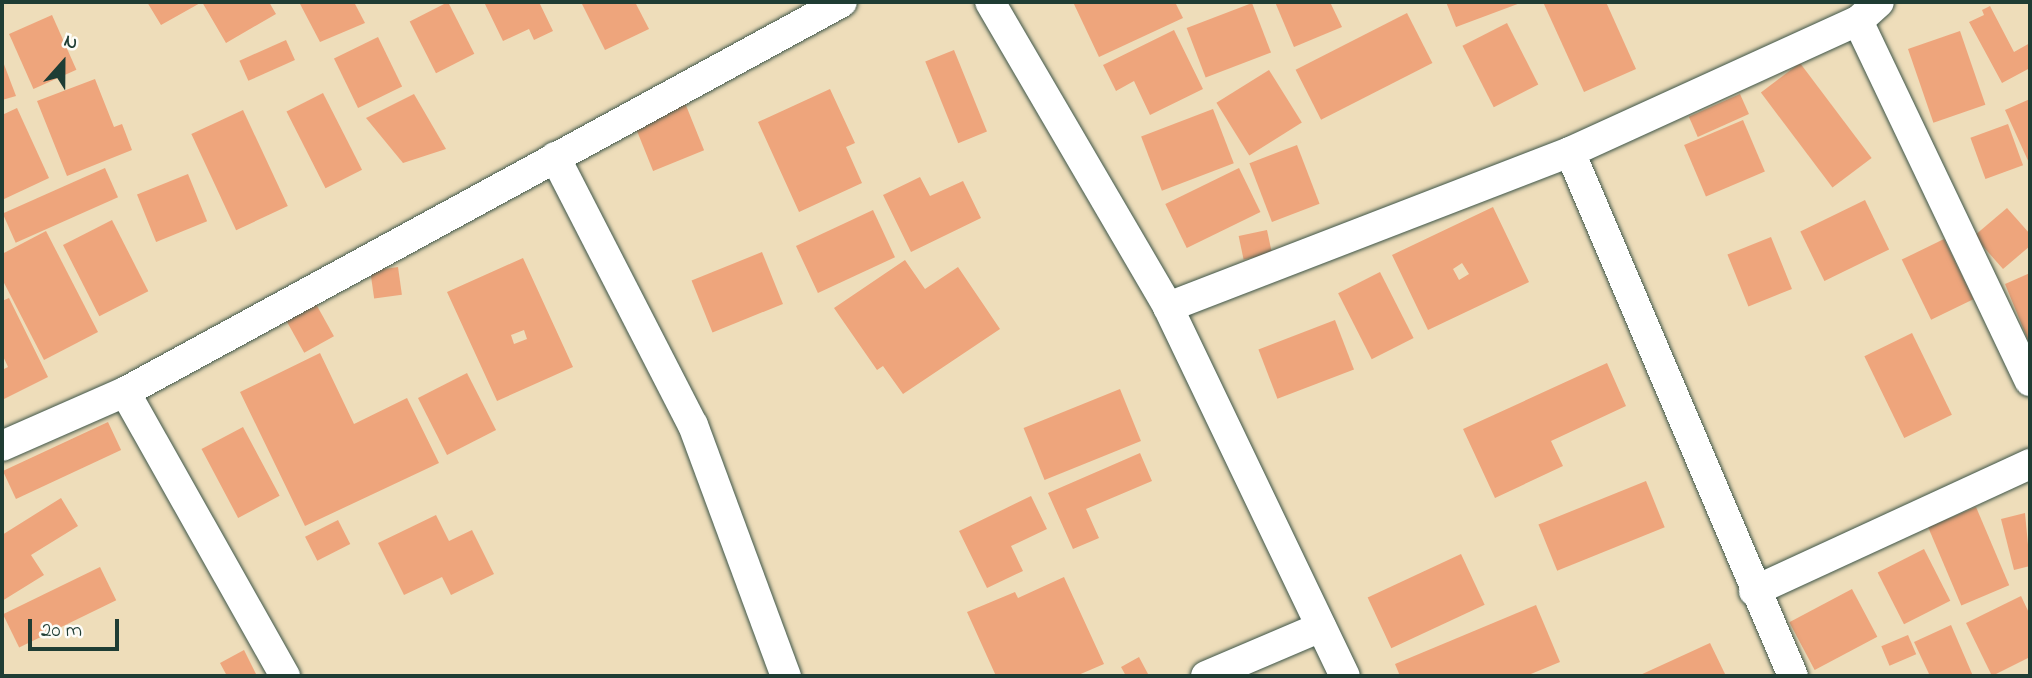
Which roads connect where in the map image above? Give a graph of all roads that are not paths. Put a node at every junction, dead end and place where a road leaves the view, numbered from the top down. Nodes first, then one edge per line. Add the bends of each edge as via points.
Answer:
1 (842, 2) edge
2 (990, 2) edge
3 (1868, 11) edge
4 (1570, 152) junction
5 (555, 158) junction
6 (1168, 307) junction
7 (2030, 381) edge
8 (125, 392) junction
9 (2, 446) edge
10 (2030, 464) edge
11 (1754, 591) junction
12 (1321, 626) junction
13 (285, 676) edge
14 (786, 676) edge
15 (1206, 676) edge
16 (1345, 676) edge
17 (1793, 676) edge

1 - 5 street
2 - 6 street
3 - 4 street
3 - 7 street
4 - 6 street
4 - 11 street
5 - 8 street
5 - 14 street via 693,425
6 - 12 street
8 - 9 street
8 - 13 street
10 - 11 street
11 - 17 street
12 - 15 street
12 - 16 street

